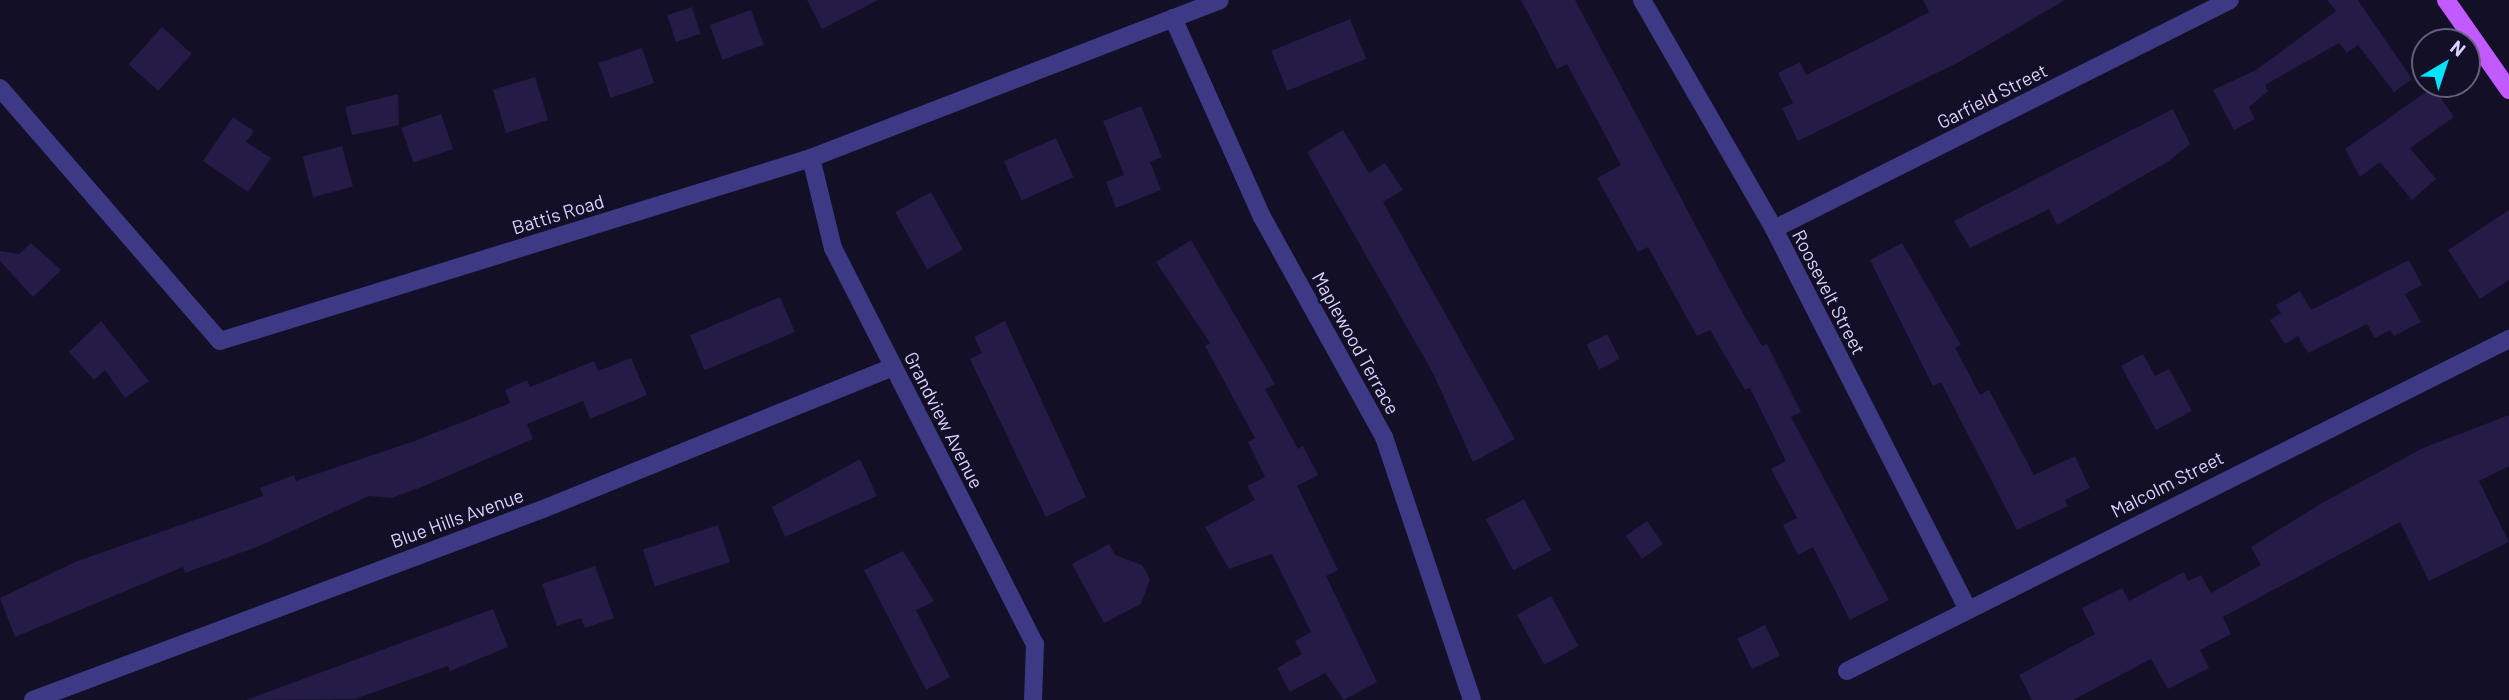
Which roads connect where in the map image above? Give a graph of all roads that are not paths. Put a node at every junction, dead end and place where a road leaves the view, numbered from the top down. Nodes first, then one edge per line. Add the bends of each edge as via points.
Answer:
1 (1220, 0) edge
2 (1642, 0) edge
3 (2230, 0) edge
4 (2446, 0) edge
5 (1173, 18) junction
6 (0, 88) edge
7 (2509, 90) edge
8 (811, 158) junction
9 (1774, 229) junction
10 (2509, 339) edge
11 (893, 367) junction
12 (1968, 608) junction
13 (1847, 671) dead end
14 (33, 700) edge
15 (1033, 700) edge
16 (1472, 700) edge

1 - 5 street, Battis Road
2 - 9 street, Roosevelt Street
3 - 9 street, Garfield Street
4 - 7 main road
5 - 8 street, Battis Road
5 - 16 street, Maplewood Terrace via 1262,217 1384,437
6 - 8 street, Battis Road via 220,341
8 - 11 street, Grandview Avenue via 833,248
9 - 12 street, Roosevelt Street
10 - 12 street, Malcolm Street
11 - 14 street, Blue Hills Avenue via 542,509
11 - 15 street, Grandview Avenue via 1035,643
12 - 13 street, Malcolm Street

